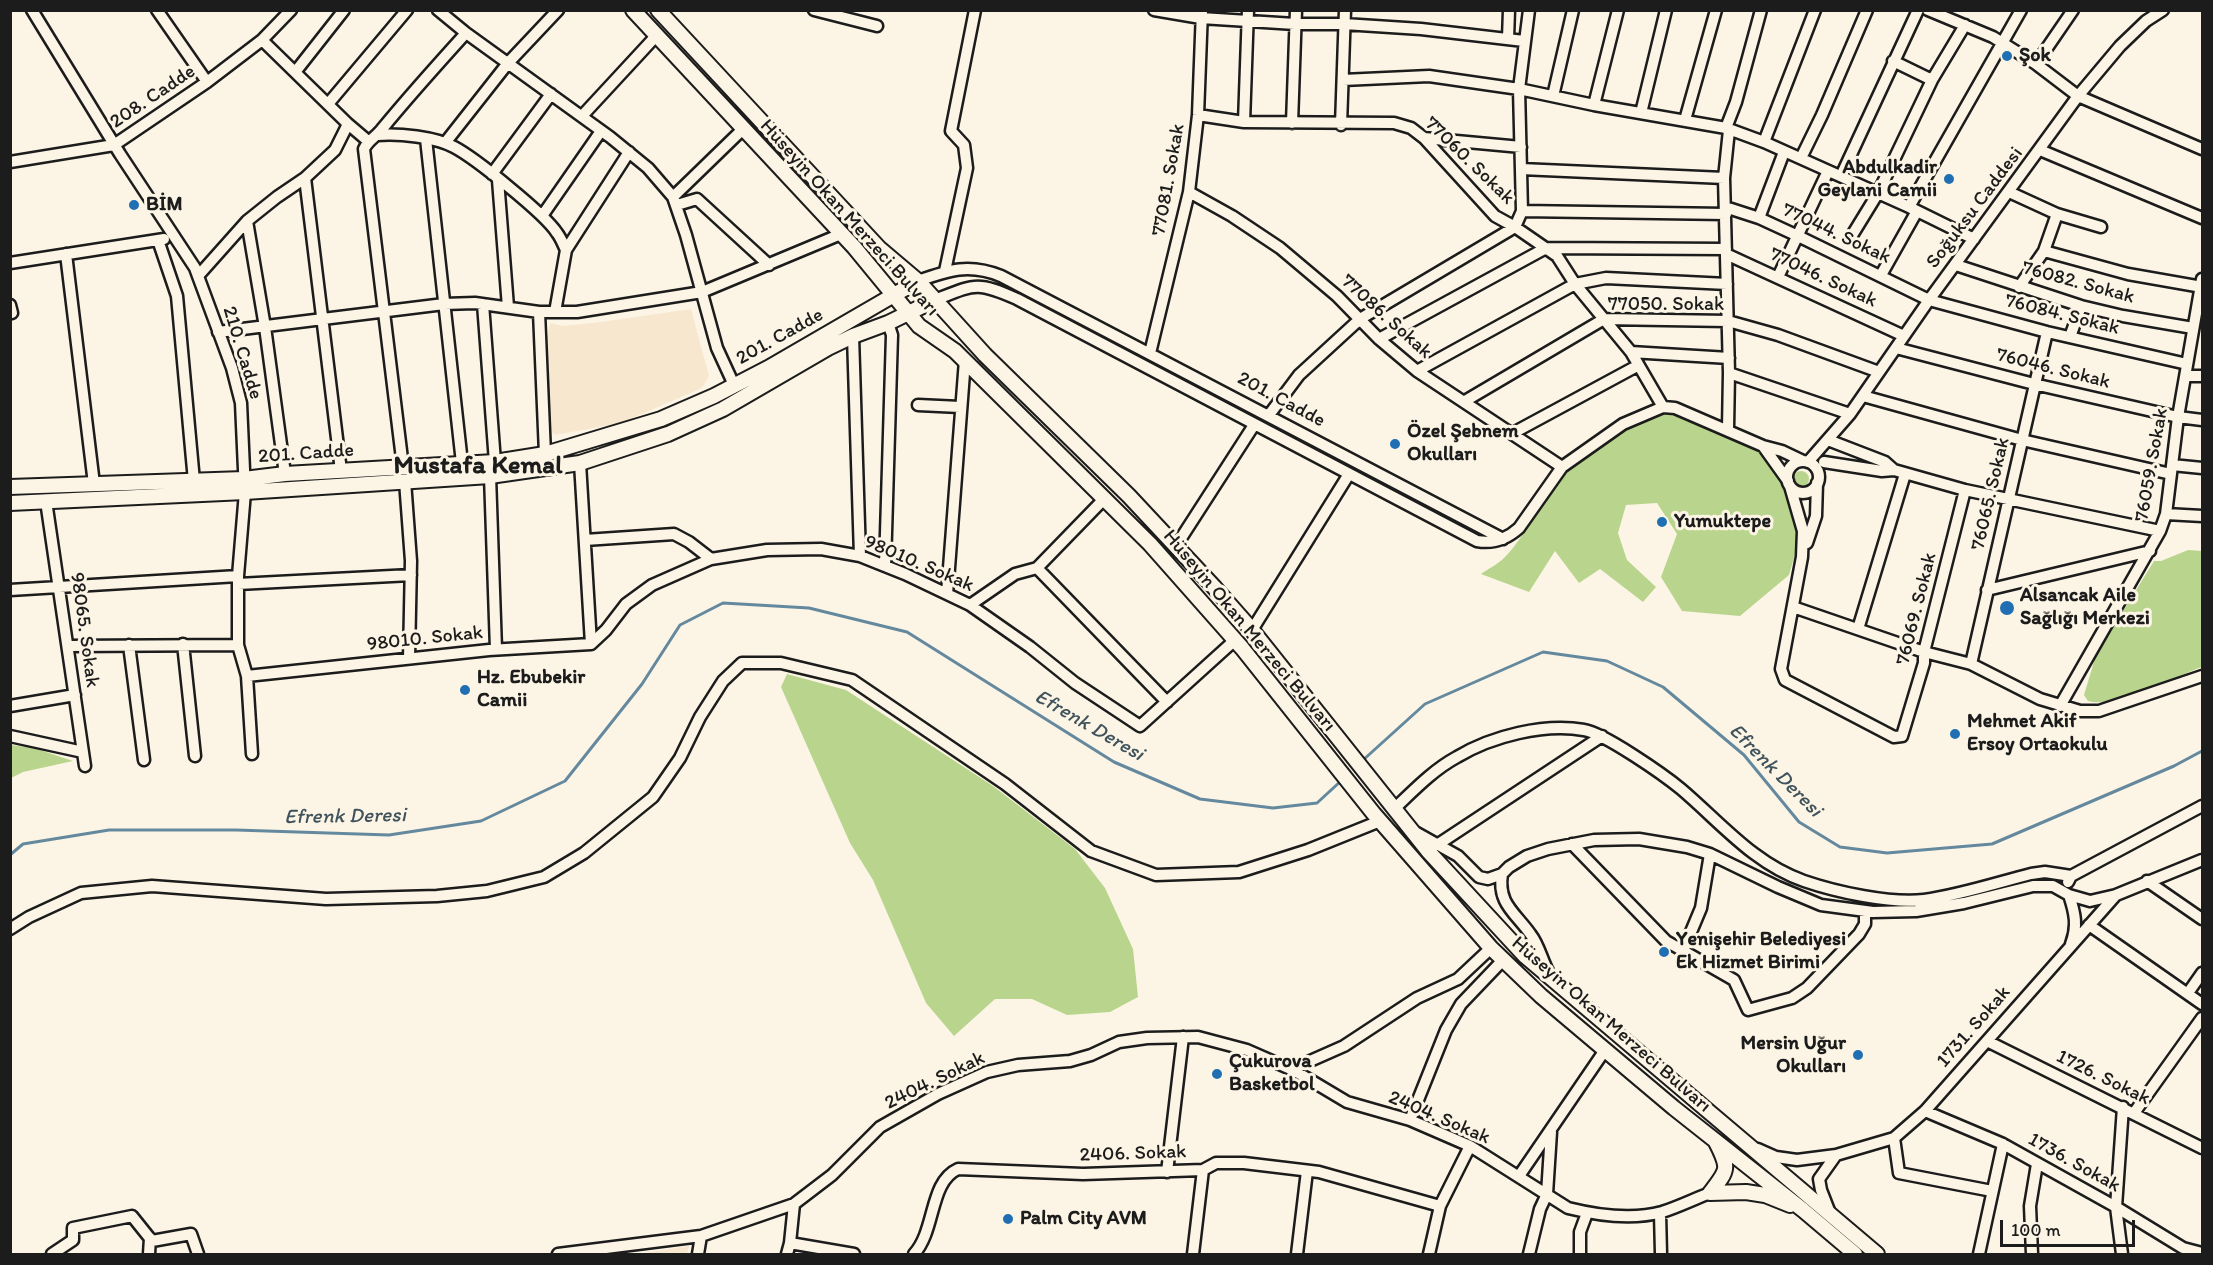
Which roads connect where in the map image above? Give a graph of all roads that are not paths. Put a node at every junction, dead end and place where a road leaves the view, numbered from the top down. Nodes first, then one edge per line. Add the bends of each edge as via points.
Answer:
1 (33, 10) edge
2 (157, 10) edge
3 (291, 10) edge
4 (344, 10) edge
5 (407, 10) edge
6 (438, 10) edge
7 (558, 10) edge
8 (633, 10) edge
9 (658, 10) edge
10 (975, 10) edge
11 (1154, 10) edge
12 (1296, 10) edge
13 (1345, 10) edge
14 (1509, 10) edge
15 (1529, 10) edge
16 (1573, 10) edge
17 (1618, 10) edge
18 (1666, 10) edge
19 (1716, 10) edge
20 (1761, 10) edge
21 (1815, 10) edge
22 (1867, 10) edge
23 (1918, 10) edge
24 (1928, 10) edge
25 (2021, 10) edge
26 (2073, 10) edge
27 (2163, 10) edge
28 (819, 11) edge
29 (1202, 14) edge
30 (854, 16) edge
31 (1248, 16) edge
32 (1295, 24) junction
33 (1344, 24) junction
34 (1965, 25) junction
35 (877, 26) dead end
36 (466, 33) junction
37 (656, 36) junction
38 (1509, 39) junction
39 (262, 40) junction
40 (1524, 40) junction
41 (2001, 42) junction
42 (1893, 61) junction
43 (508, 63) junction
44 (2036, 64) junction
45 (296, 71) junction
46 (1343, 80) junction
47 (1932, 81) junction
48 (207, 82) junction
49 (1519, 89) junction
50 (550, 94) junction
51 (1553, 96) junction
52 (2078, 96) junction
53 (328, 104) junction
54 (1594, 105) junction
55 (1641, 113) junction
56 (1198, 115) junction
57 (582, 116) junction
58 (1685, 120) junction
59 (1244, 122) junction
60 (1292, 123) junction
61 (348, 124) junction
62 (1341, 124) junction
63 (743, 129) junction
64 (1728, 129) junction
65 (602, 130) junction
66 (373, 138) junction
67 (1424, 138) junction
68 (426, 139) junction
69 (1764, 142) junction
70 (445, 143) junction
71 (114, 145) junction
72 (1521, 147) junction
73 (2202, 148) edge
74 (2040, 150) junction
75 (629, 152) junction
76 (1784, 152) junction
77 (1801, 158) junction
78 (10, 162) edge
79 (1521, 169) junction
80 (1828, 171) junction
81 (1841, 176) junction
82 (495, 177) junction
83 (305, 178) junction
84 (1724, 178) junction
85 (1189, 192) junction
86 (2009, 192) junction
87 (1878, 193) junction
88 (675, 201) junction
89 (1913, 209) junction
90 (1726, 210) junction
91 (1522, 211) junction
92 (2057, 214) junction
93 (542, 216) junction
94 (1759, 218) junction
95 (2202, 218) edge
96 (247, 222) junction
97 (1515, 226) junction
98 (2102, 227) dead end
99 (841, 234) junction
100 (1798, 236) junction
101 (175, 237) junction
102 (1851, 237) dead end
103 (1974, 239) junction
104 (158, 240) junction
105 (1545, 248) junction
106 (566, 250) junction
107 (2044, 251) junction
108 (1726, 252) junction
109 (66, 254) junction
110 (10, 263) edge
111 (769, 265) junction
112 (1956, 265) junction
113 (945, 271) junction
114 (1881, 275) junction
115 (198, 276) junction
116 (1778, 277) junction
117 (918, 280) junction
118 (1575, 284) junction
119 (1727, 284) junction
120 (2202, 284) edge
121 (2019, 287) junction
122 (702, 292) junction
123 (893, 295) junction
124 (935, 300) junction
125 (1929, 300) junction
126 (444, 304) junction
127 (483, 304) junction
128 (2081, 306) junction
129 (508, 307) junction
130 (384, 312) junction
131 (539, 312) junction
132 (555, 312) junction
133 (908, 313) junction
134 (324, 319) junction
135 (1360, 319) junction
136 (1604, 319) junction
137 (1728, 321) junction
138 (888, 323) junction
139 (265, 327) junction
140 (2193, 328) junction
141 (218, 332) junction
142 (2047, 332) junction
143 (853, 336) junction
144 (1904, 336) junction
145 (2070, 337) junction
146 (1379, 339) junction
147 (1896, 348) junction
148 (1631, 352) junction
149 (1150, 353) junction
150 (1729, 358) junction
151 (965, 360) junction
152 (2187, 364) junction
153 (1637, 366) junction
154 (1417, 371) junction
155 (1879, 372) junction
156 (1729, 373) junction
157 (2186, 376) junction
158 (2202, 376) edge
159 (2034, 384) junction
160 (734, 385) junction
161 (1863, 396) junction
162 (1465, 401) junction
163 (918, 405) dead end
164 (960, 407) junction
165 (1663, 407) junction
166 (1850, 414) junction
167 (1269, 415) junction
168 (2178, 417) junction
169 (2202, 420) edge
170 (1254, 425) junction
171 (1728, 429) junction
172 (1513, 433) junction
173 (1828, 440) junction
174 (2022, 440) junction
175 (1763, 446) junction
176 (545, 454) junction
177 (495, 462) junction
178 (462, 463) junction
179 (580, 463) junction
180 (1813, 464) junction
181 (1562, 466) junction
182 (403, 467) junction
183 (2202, 468) edge
184 (2172, 470) junction
185 (341, 471) junction
186 (1900, 472) junction
187 (285, 474) junction
188 (1349, 474) junction
189 (490, 476) junction
190 (194, 480) junction
191 (405, 481) junction
192 (1817, 483) junction
193 (94, 484) junction
194 (1789, 484) junction
195 (245, 486) junction
196 (10, 487) edge
197 (1965, 490) junction
198 (1105, 498) junction
199 (2008, 500) junction
200 (46, 501) junction
201 (10, 503) edge
202 (2166, 514) junction
203 (2202, 516) edge
204 (2160, 531) junction
205 (1503, 539) junction
206 (585, 540) junction
207 (1176, 546) junction
208 (2150, 551) junction
209 (860, 556) junction
210 (1802, 557) junction
211 (711, 559) junction
212 (885, 566) junction
213 (1037, 568) junction
214 (411, 575) junction
215 (238, 580) junction
216 (60, 588) junction
217 (10, 590) edge
218 (1987, 590) junction
219 (947, 594) junction
220 (970, 605) junction
221 (1793, 607) junction
222 (1858, 629) junction
223 (1252, 630) junction
224 (1235, 640) junction
225 (183, 644) junction
226 (591, 644) junction
227 (129, 645) junction
228 (238, 645) junction
229 (68, 646) junction
230 (496, 649) junction
231 (1924, 652) junction
232 (410, 658) junction
233 (1971, 664) junction
234 (247, 676) junction
235 (2202, 676) edge
236 (75, 695) junction
237 (1167, 702) junction
238 (10, 706) edge
239 (2060, 706) junction
240 (10, 736) edge
241 (1602, 736) junction
242 (83, 752) junction
243 (252, 754) dead end
244 (195, 756) dead end
245 (144, 760) dead end
246 (85, 766) dead end
247 (1391, 805) junction
248 (2202, 806) edge
249 (1377, 818) junction
250 (1412, 830) junction
251 (1572, 844) junction
252 (1437, 845) junction
253 (1710, 854) junction
254 (2202, 860) edge
255 (1502, 874) junction
256 (2071, 876) junction
257 (2147, 881) junction
258 (2066, 893) junction
259 (2116, 895) junction
260 (1865, 911) junction
261 (2202, 919) edge
262 (2089, 925) junction
263 (10, 929) edge
264 (1491, 948) junction
265 (2070, 948) junction
266 (1683, 951) junction
267 (1503, 960) junction
268 (2202, 973) edge
269 (1555, 982) junction
270 (2188, 993) junction
271 (2202, 1004) edge
272 (2202, 1018) edge
273 (1183, 1037) junction
274 (1987, 1041) junction
275 (1605, 1050) junction
276 (1295, 1071) junction
277 (2123, 1107) junction
278 (1925, 1111) junction
279 (2134, 1113) junction
280 (1410, 1120) junction
281 (1551, 1130) junction
282 (1714, 1138) junction
283 (1894, 1138) junction
284 (2003, 1144) junction
285 (1470, 1146) junction
286 (1749, 1146) junction
287 (2202, 1147) edge
288 (1836, 1155) junction
289 (2037, 1164) junction
290 (1203, 1170) junction
291 (1307, 1171) junction
292 (1167, 1172) junction
293 (1519, 1176) junction
294 (1992, 1191) junction
295 (1710, 1193) junction
296 (1546, 1194) junction
297 (795, 1204) junction
298 (1440, 1206) junction
299 (2116, 1208) junction
300 (1803, 1210) junction
301 (1587, 1213) junction
302 (1660, 1213) junction
303 (1831, 1214) junction
304 (701, 1236) junction
305 (150, 1238) junction
306 (789, 1249) edge
307 (1851, 1252) edge
308 (2202, 1253) edge
309 (52, 1254) edge
310 (149, 1254) edge
311 (198, 1254) edge
312 (558, 1254) edge
313 (698, 1254) edge
314 (854, 1254) edge
315 (914, 1254) edge
316 (1193, 1254) edge
317 (1297, 1254) edge
318 (1428, 1254) edge
319 (1529, 1254) edge
320 (1580, 1254) edge
321 (1661, 1254) edge
322 (1877, 1254) edge
323 (1889, 1254) edge
324 (1979, 1254) edge
325 (2032, 1254) edge
326 (2122, 1254) edge

1 - 71 street, 210. Cadde
2 - 48 street
3 - 39 street, 208. Cadde
4 - 45 street
5 - 53 street
6 - 36 street
7 - 43 street
8 - 37 main road, Hüseyin Okan Merzeci Bulvarı
9 - 117 main road, Hüseyin Okan Merzeci Bulvarı via 879,248
10 - 113 street via 951,130 964,146 967,168
11 - 29 street
12 - 32 street
13 - 33 street
14 - 38 street
15 - 40 street
16 - 51 street
17 - 54 street
18 - 55 street
19 - 58 street
20 - 64 street
21 - 69 street
22 - 77 street
23 - 42 street
24 - 34 street
25 - 41 street
26 - 44 street
27 - 52 street, Soğuksu Caddesi via 2120,46
28 - 30 street
29 - 31 street
29 - 56 street, 77081. Sokak
30 - 35 street
31 - 32 street
31 - 59 street
32 - 33 street
32 - 60 street
33 - 38 street
33 - 46 street
34 - 41 street
34 - 47 street
36 - 43 street
36 - 66 street
37 - 57 street
37 - 63 main road, Hüseyin Okan Merzeci Bulvarı
38 - 40 street
39 - 45 street
39 - 48 street, 208. Cadde
40 - 49 street
41 - 44 street
41 - 89 street
42 - 47 street
42 - 81 street
43 - 50 street
43 - 70 street
44 - 52 street
45 - 53 street
46 - 49 street via 1429,76
46 - 62 street
47 - 87 street
48 - 71 street, 208. Cadde
49 - 51 street
49 - 72 street
50 - 57 street
50 - 82 street
51 - 54 street
52 - 73 street
52 - 74 street, Soğuksu Caddesi
53 - 61 street
54 - 55 street
55 - 58 street
56 - 59 street, 77060. Sokak
56 - 85 street, 77081. Sokak
57 - 65 street
58 - 64 street
59 - 60 street, 77060. Sokak
60 - 62 street, 77060. Sokak
61 - 66 street
61 - 83 street via 335,150
62 - 67 street, 77060. Sokak via 1394,123 1411,128
63 - 88 street
63 - 99 main road, Hüseyin Okan Merzeci Bulvarı
64 - 69 street
64 - 84 street
65 - 75 street
65 - 93 street
66 - 68 street via 392,134
66 - 130 street via 364,149
67 - 72 street
67 - 97 street, 77060. Sokak via 1495,216
68 - 70 street
68 - 126 street
69 - 76 street
70 - 82 street
71 - 78 street, 208. Cadde
71 - 101 street, 210. Cadde
72 - 79 street
74 - 86 street, Soğuksu Caddesi
74 - 95 street
75 - 88 street
75 - 106 street
76 - 77 street
76 - 94 street
77 - 80 street
79 - 84 street
79 - 91 street
80 - 81 street
80 - 100 street
81 - 87 street
82 - 93 street
82 - 129 street
83 - 96 street
83 - 134 street
84 - 90 street
85 - 135 street, 77086. Sokak via 1280,248
85 - 149 street, 77081. Sokak
86 - 92 street
86 - 103 street, Soğuksu Caddesi
87 - 89 street
87 - 102 street
88 - 111 street via 697,199
88 - 122 street
89 - 103 street
89 - 114 street
90 - 91 street, 77044. Sokak
90 - 94 street, 77044. Sokak
90 - 108 street
91 - 97 street
92 - 98 street
92 - 107 street
93 - 106 street via 557,232
94 - 100 street, 77044. Sokak
96 - 115 street
96 - 139 street
97 - 105 street, 77060. Sokak
97 - 135 street
99 - 111 street
99 - 123 main road, Hüseyin Okan Merzeci Bulvarı
100 - 114 street, 77044. Sokak
100 - 116 street
101 - 104 street
101 - 115 street, 210. Cadde
103 - 112 street, Soğuksu Caddesi
104 - 109 street
104 - 190 street via 177,296
105 - 108 street
105 - 118 street, 77060. Sokak via 1557,256
105 - 146 street
106 - 132 street
107 - 120 street via 2128,274
107 - 121 street
108 - 116 street, 77046. Sokak
108 - 119 street
109 - 110 street
109 - 193 street
111 - 122 street
112 - 121 street, 76082. Sokak
112 - 125 street, Soğuksu Caddesi
113 - 117 street, 201. Cadde
113 - 149 street, 201. Cadde via 985,269
114 - 125 street, 77044. Sokak
115 - 141 street, 210. Cadde
116 - 144 street, 77046. Sokak
117 - 123 main road, 201. Cadde
117 - 124 main road, Hüseyin Okan Merzeci Bulvarı
118 - 119 street via 1606,278
118 - 136 street, 77060. Sokak
118 - 154 street
119 - 137 street
120 - 140 street, 76059. Sokak
121 - 128 street, 76082. Sokak
122 - 132 street
122 - 160 street via 717,348
123 - 133 main road, Hüseyin Okan Merzeci Bulvarı
123 - 160 main road, 201. Cadde
124 - 133 main road, 201. Cadde
124 - 170 street, 201. Cadde via 975,286 993,288
124 - 207 main road, Hüseyin Okan Merzeci Bulvarı
125 - 142 street, 76084. Sokak
125 - 144 street, Soğuksu Caddesi
126 - 127 street
126 - 130 street
126 - 178 street
127 - 129 street
127 - 177 street
128 - 140 street, 76082. Sokak
128 - 145 street
129 - 131 street
130 - 134 street
130 - 182 street
131 - 132 street
131 - 176 street
133 - 138 main road, 201. Cadde
133 - 151 main road, Hüseyin Okan Merzeci Bulvarı via 919,326
134 - 139 street
134 - 185 street
135 - 146 street, 77086. Sokak
135 - 167 street via 1299,375
136 - 137 street, 77050. Sokak
136 - 148 street, 77060. Sokak
136 - 162 street, 77050. Sokak
137 - 150 street
137 - 155 street, 77050. Sokak
138 - 143 main road, 201. Cadde
138 - 212 street via 891,335
139 - 141 street
139 - 187 street
140 - 152 street, 76059. Sokak
141 - 195 street, 210. Cadde via 241,403
142 - 145 street, 76084. Sokak
142 - 159 street, 76065. Sokak
143 - 179 main road, 201. Cadde via 723,409 668,434
143 - 209 street
144 - 147 street, Soğuksu Caddesi
145 - 152 street, 76084. Sokak
146 - 154 street, 77086. Sokak
147 - 155 street, Soğuksu Caddesi
147 - 159 street, 76046. Sokak
148 - 150 street
148 - 153 street, 77060. Sokak
149 - 167 street, 201. Cadde
150 - 156 street
151 - 164 street
151 - 198 main road, Hüseyin Okan Merzeci Bulvarı
152 - 157 street, 76059. Sokak
153 - 165 street, 77060. Sokak
153 - 172 street
154 - 162 street, 77086. Sokak
155 - 161 street, Soğuksu Caddesi
156 - 166 street
156 - 171 street
157 - 158 street
157 - 168 street, 76059. Sokak
159 - 168 street, 76046. Sokak
159 - 174 street, 76065. Sokak
160 - 176 main road, 201. Cadde via 661,419
161 - 166 street, Soğuksu Caddesi
161 - 174 street
162 - 172 street, 77086. Sokak
163 - 164 street
164 - 219 street
165 - 171 street
165 - 181 street via 1623,424
166 - 173 street, Soğuksu Caddesi
167 - 205 street, 201. Cadde
168 - 169 street, 76046. Sokak
168 - 184 street, 76059. Sokak
170 - 188 street, 201. Cadde
170 - 207 street
171 - 175 street
172 - 181 street, 77086. Sokak
173 - 180 street
173 - 180 street, Soğuksu Caddesi
173 - 186 street via 1885,462
174 - 184 street
174 - 199 street, 76065. Sokak
175 - 180 street
175 - 194 street
176 - 177 main road, 201. Cadde
177 - 178 main road, 201. Cadde
178 - 182 main road, 201. Cadde
179 - 189 main road, 201. Cadde
179 - 206 street
180 - 186 street
180 - 192 street
180 - 194 street via 1797,462 1789,469
181 - 205 street via 1519,528
182 - 185 main road, 201. Cadde
183 - 184 street
184 - 202 street, 76059. Sokak
185 - 187 main road, 201. Cadde
186 - 197 street
186 - 222 street
187 - 195 main road, 201. Cadde
188 - 205 street, 201. Cadde via 1466,536 1488,543
188 - 223 street
189 - 191 main road, 201. Cadde
189 - 230 street
190 - 193 main road, 201. Cadde
190 - 195 main road, 201. Cadde
191 - 195 main road, 201. Cadde
191 - 214 street
192 - 194 street via 1806,492 1794,490
192 - 210 street via 1816,516
193 - 196 main road, 201. Cadde
194 - 210 street via 1803,531
195 - 200 main road, 201. Cadde
195 - 215 street, 210. Cadde
197 - 199 street
197 - 231 street, 76069. Sokak
198 - 213 street
198 - 224 main road, Hüseyin Okan Merzeci Bulvarı
199 - 204 street
199 - 218 street, 76065. Sokak
200 - 201 main road, 201. Cadde
200 - 216 street, 98065. Sokak
202 - 203 street
202 - 204 street, 76059. Sokak
204 - 208 street, 76059. Sokak
206 - 211 street via 674,534
206 - 226 street
207 - 223 main road, Hüseyin Okan Merzeci Bulvarı
208 - 218 street
208 - 239 street, 76059. Sokak
209 - 211 street, 98010. Sokak via 821,549 767,550
209 - 212 street, 98010. Sokak
210 - 221 street
211 - 226 street, 98010. Sokak via 652,585 626,604
212 - 219 street, 98010. Sokak
213 - 220 street via 1015,574
213 - 237 street
214 - 215 street
214 - 232 street
215 - 216 street
215 - 228 street, 210. Cadde
216 - 217 street
216 - 229 street, 98065. Sokak
218 - 233 street, 76065. Sokak
219 - 220 street, 98010. Sokak
220 - 237 street, 98010. Sokak via 1140,726
221 - 222 street
221 - 231 street, 76069. Sokak via 1781,669 1785,680 1894,736 1902,735
222 - 231 street
223 - 247 main road, Hüseyin Okan Merzeci Bulvarı
224 - 237 street
224 - 249 main road, Hüseyin Okan Merzeci Bulvarı
225 - 227 street
225 - 228 street
225 - 244 street
226 - 230 street, 98010. Sokak
227 - 229 street
227 - 245 street
228 - 234 street, 210. Cadde
229 - 236 street, 98065. Sokak
230 - 232 street, 98010. Sokak
231 - 233 street
232 - 234 street, 98010. Sokak
233 - 239 street
234 - 243 street, 210. Cadde
235 - 239 street via 2099,711
236 - 238 street
236 - 242 street, 98065. Sokak
240 - 242 street
241 - 247 street via 1560,728 1504,737 1455,758
241 - 252 street
241 - 256 street via 1679,787 1756,856 1802,880 1885,899 1922,900 2031,874
242 - 246 street, 98065. Sokak
247 - 250 main road, Hüseyin Okan Merzeci Bulvarı
248 - 256 street
249 - 263 street via 1308,850 1239,872 1156,875 1091,851 1005,784 852,680 781,663 742,663 723,681 653,797 584,853 544,877 487,891 326,899 152,886 81,894
249 - 264 main road, Hüseyin Okan Merzeci Bulvarı
250 - 252 street
250 - 269 main road, Hüseyin Okan Merzeci Bulvarı via 1485,915
251 - 253 street via 1639,839
251 - 255 street via 1527,856
251 - 266 street via 1666,941
252 - 255 street via 1458,856 1479,877 1488,879
253 - 260 street via 1821,905
253 - 266 street via 1701,908
254 - 257 street, 1731. Sokak
255 - 269 street via 1503,898 1533,936
256 - 258 street
257 - 259 street, 1731. Sokak
257 - 261 street
258 - 259 street via 2090,901
258 - 260 street via 2053,886 2033,886 1916,911
258 - 265 street via 2076,918
259 - 262 street, 1731. Sokak
260 - 266 street via 1865,924 1859,934 1807,988 1792,998 1748,1010 1734,980
262 - 265 street, 1731. Sokak
262 - 270 street
264 - 267 main road, Hüseyin Okan Merzeci Bulvarı
264 - 276 street via 1458,979 1417,998 1344,1046
265 - 274 street, 1731. Sokak
267 - 275 main road, Hüseyin Okan Merzeci Bulvarı
267 - 280 street via 1461,1004 1446,1030
268 - 270 street
269 - 286 main road, Hüseyin Okan Merzeci Bulvarı
270 - 271 street
272 - 279 street
273 - 276 street, 2404. Sokak via 1217,1040
273 - 292 street
273 - 297 street, 2404. Sokak via 1119,1042 1070,1061 987,1072 880,1127 832,1175
274 - 277 street, 1726. Sokak
274 - 278 street, 1731. Sokak
275 - 281 street
275 - 282 main road, Hüseyin Okan Merzeci Bulvarı
276 - 280 street, 2404. Sokak via 1347,1102
277 - 279 street, 1726. Sokak
277 - 299 street
278 - 283 street, 1731. Sokak
278 - 284 street, 1736. Sokak
279 - 287 street, 1726. Sokak
280 - 285 street, 2404. Sokak
281 - 293 street
281 - 296 street
282 - 295 main road via 1726,1160 1725,1171
282 - 300 main road, Hüseyin Okan Merzeci Bulvarı
283 - 288 street, 1731. Sokak
283 - 294 street via 1899,1173
284 - 289 street, 1736. Sokak
284 - 294 street
285 - 293 street, 2404. Sokak
285 - 298 street
286 - 288 street, 1731. Sokak via 1797,1160
286 - 303 main road, Hüseyin Okan Merzeci Bulvarı
288 - 303 street via 1819,1179
289 - 299 street, 1736. Sokak
289 - 325 street via 2030,1206
290 - 291 street, 2406. Sokak via 1216,1163 1244,1163
290 - 292 street, 2406. Sokak
290 - 316 street
291 - 298 street, 2406. Sokak
291 - 317 street
292 - 315 street, 2406. Sokak via 1083,1174 957,1169 947,1173 941,1184 928,1233
293 - 296 street, 2404. Sokak
294 - 324 street
295 - 300 main road via 1765,1195
295 - 302 street, 2404. Sokak
296 - 301 street, 2404. Sokak via 1568,1208
296 - 319 street
297 - 304 street, 2404. Sokak
297 - 306 street
298 - 318 street
299 - 308 street, 1736. Sokak via 2183,1248
299 - 326 street
300 - 307 main road, Hüseyin Okan Merzeci Bulvarı
301 - 302 street, 2404. Sokak
301 - 320 street via 1580,1232
302 - 321 street
303 - 322 main road, Hüseyin Okan Merzeci Bulvarı
303 - 323 main road via 1846,1216
304 - 312 street, 2404. Sokak
304 - 313 street
305 - 309 street via 132,1216 73,1228 73,1240
305 - 310 street
305 - 311 street via 152,1241 191,1233
306 - 314 street

